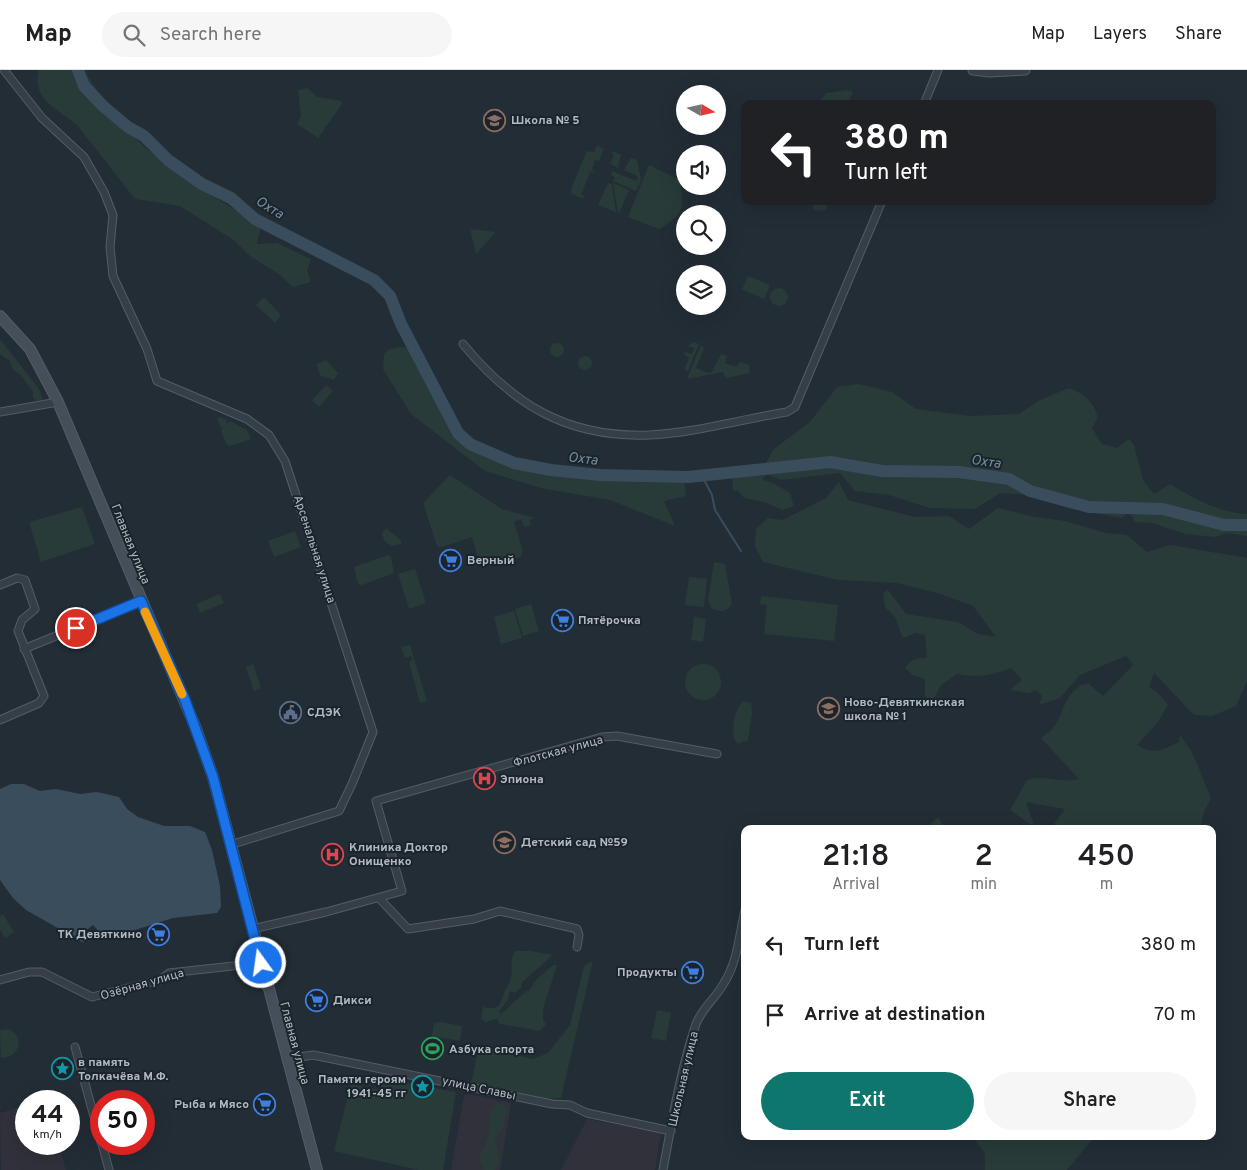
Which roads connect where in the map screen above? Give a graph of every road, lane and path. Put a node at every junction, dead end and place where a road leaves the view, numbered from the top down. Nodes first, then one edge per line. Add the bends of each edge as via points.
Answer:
1 (4, 70) edge
2 (938, 70) edge
3 (973, 70) edge
4 (1025, 70) edge
5 (926, 100) edge
6 (880, 205) edge
7 (0, 316) edge
8 (463, 344) dead end
9 (58, 402) junction
10 (0, 412) edge
11 (0, 585) edge
12 (141, 601) junction
13 (24, 649) junction
14 (0, 720) edge
15 (717, 754) dead end
16 (230, 845) junction
17 (379, 898) junction
18 (252, 929) junction
19 (741, 930) edge
20 (577, 947) dead end
21 (261, 963) junction
22 (0, 980) edge
23 (74, 1047) dead end
24 (286, 1059) junction
25 (90, 1102) edge
26 (671, 1131) junction
27 (105, 1155) edge
28 (109, 1170) edge
29 (317, 1170) edge
30 (663, 1170) edge

1 - 16 street, Арсенальная улица via 42,118 84,157 104,192 113,215 110,247 113,276 147,349 158,382 247,419 269,436 285,460 373,732 338,811
2 - 5 street
3 - 4 street
6 - 8 street via 795,407 787,412 650,435 599,432 553,419 531,407 489,375
7 - 9 main road, Главная улица via 30,348
9 - 10 street
9 - 12 main road, Главная улица
11 - 13 street via 21,578 25,580 34,604 32,612 19,624
12 - 13 street
12 - 16 main road, Главная улица via 198,734 213,777
13 - 14 street via 44,696 39,703
15 - 17 street, Флотская улица via 617,736 602,737 376,801 402,891
16 - 18 main road, Главная улица
17 - 18 street
17 - 20 street via 408,929 474,919 500,911 577,929 580,935
18 - 21 main road, Главная улица
19 - 26 street, Школьная улица via 735,961 724,984 697,1023
21 - 22 street, Озёрная улица via 169,974 160,980 92,998 42,972
21 - 24 main road, Главная улица
23 - 25 street
24 - 26 street, улица Славы via 312,1055 570,1105 588,1113
24 - 29 main road, Главная улица
26 - 30 street, Школьная улица
27 - 28 street

